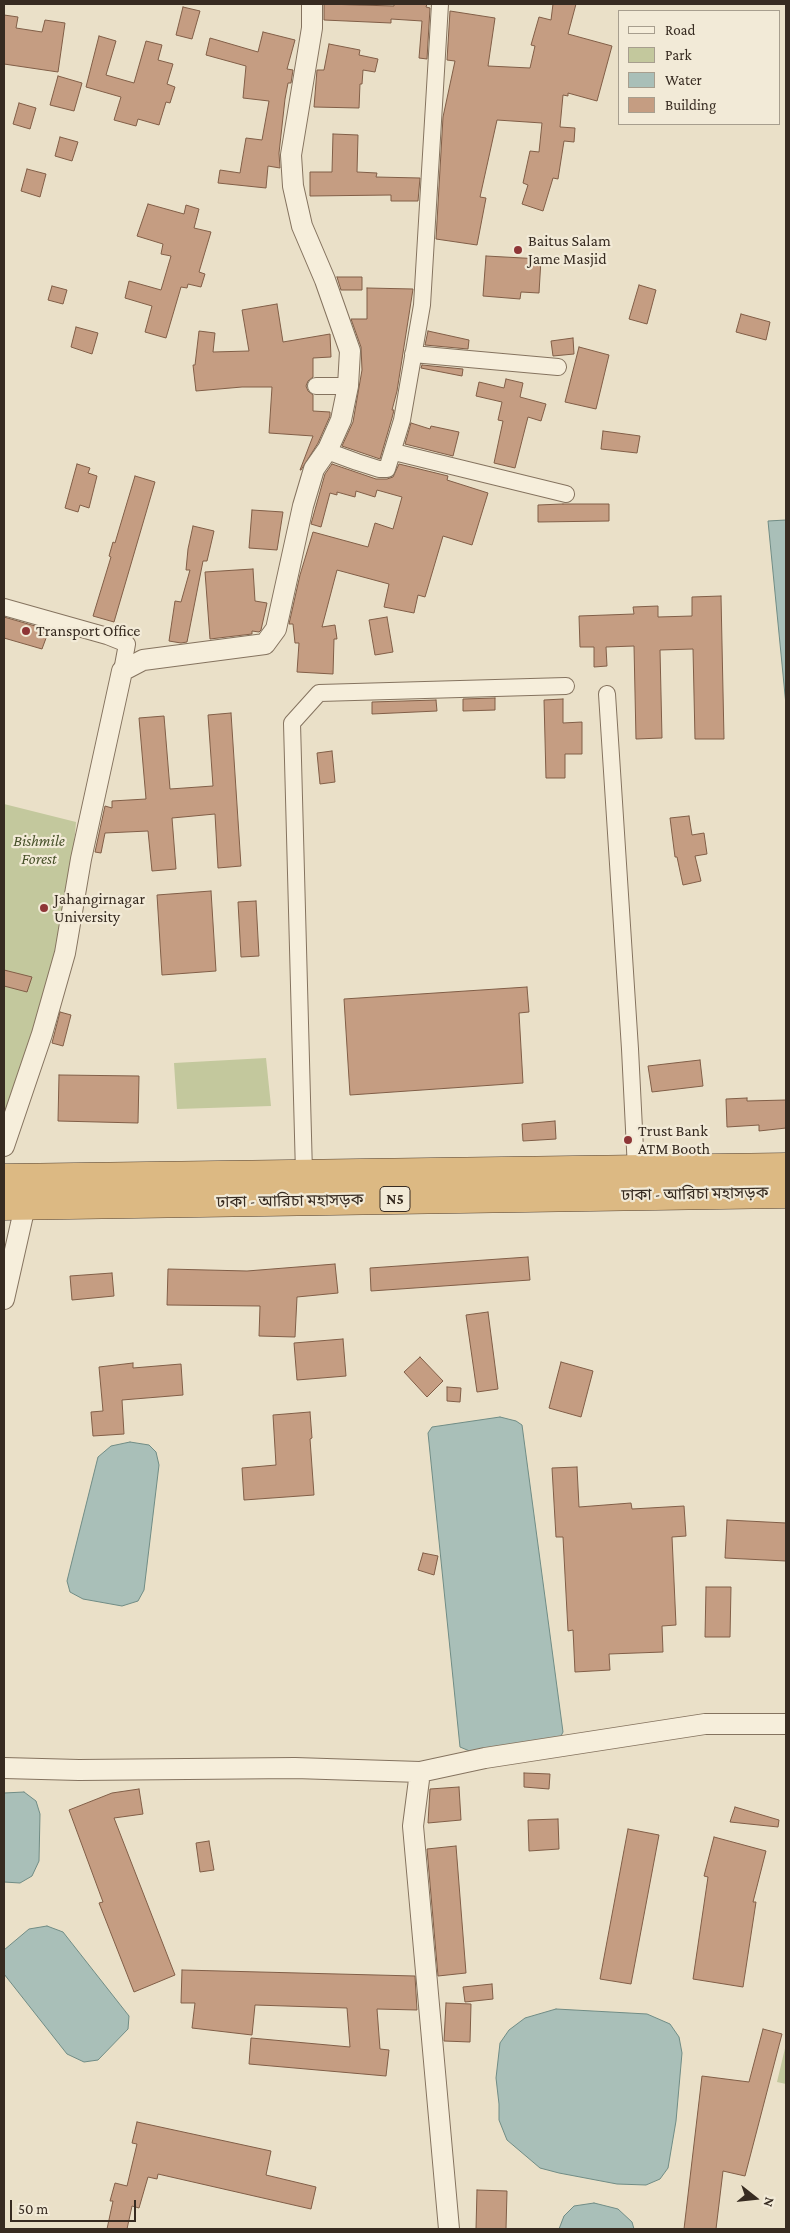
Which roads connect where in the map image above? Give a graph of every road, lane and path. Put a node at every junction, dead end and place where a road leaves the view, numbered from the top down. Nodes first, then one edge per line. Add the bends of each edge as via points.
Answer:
1 (312, 4) edge
2 (440, 4) edge
3 (413, 354) junction
4 (558, 367) dead end
5 (316, 386) dead end
6 (348, 386) junction
7 (327, 450) junction
8 (394, 452) junction
9 (566, 494) dead end
10 (4, 607) edge
11 (122, 671) junction
12 (566, 686) dead end
13 (607, 694) dead end
14 (4, 1146) edge
15 (786, 1167) edge
16 (636, 1169) junction
17 (304, 1173) junction
18 (4, 1178) edge
19 (786, 1194) edge
20 (15, 1206) edge
21 (4, 1299) edge
22 (786, 1724) edge
23 (4, 1768) edge
24 (420, 1772) junction
25 (449, 2229) edge

1 - 6 street via 312,28 291,155 293,186 302,226 350,351
2 - 3 street via 422,305
3 - 4 street
3 - 8 street
5 - 6 street
6 - 7 street via 341,420
7 - 8 street via 383,469 387,469
7 - 11 street via 314,469 302,506 276,629 265,644 143,660
8 - 9 street
10 - 11 street via 127,644
11 - 14 street via 81,859 65,953
12 - 17 street via 319,694 292,723
13 - 16 street
15 - 16 highway, ঢাকা - আরিচা মহাসড়ক / N5
16 - 17 highway, ঢাকা - আরিচা মহাসড়ক / N5
17 - 18 highway, ঢাকা - আরিচা মহাসড়ক / N5
19 - 20 highway, ঢাকা - আরিচা মহাসড়ক / N5
20 - 21 street
22 - 24 street via 705,1724 485,1758
23 - 24 street via 295,1768
24 - 25 street via 413,1826

